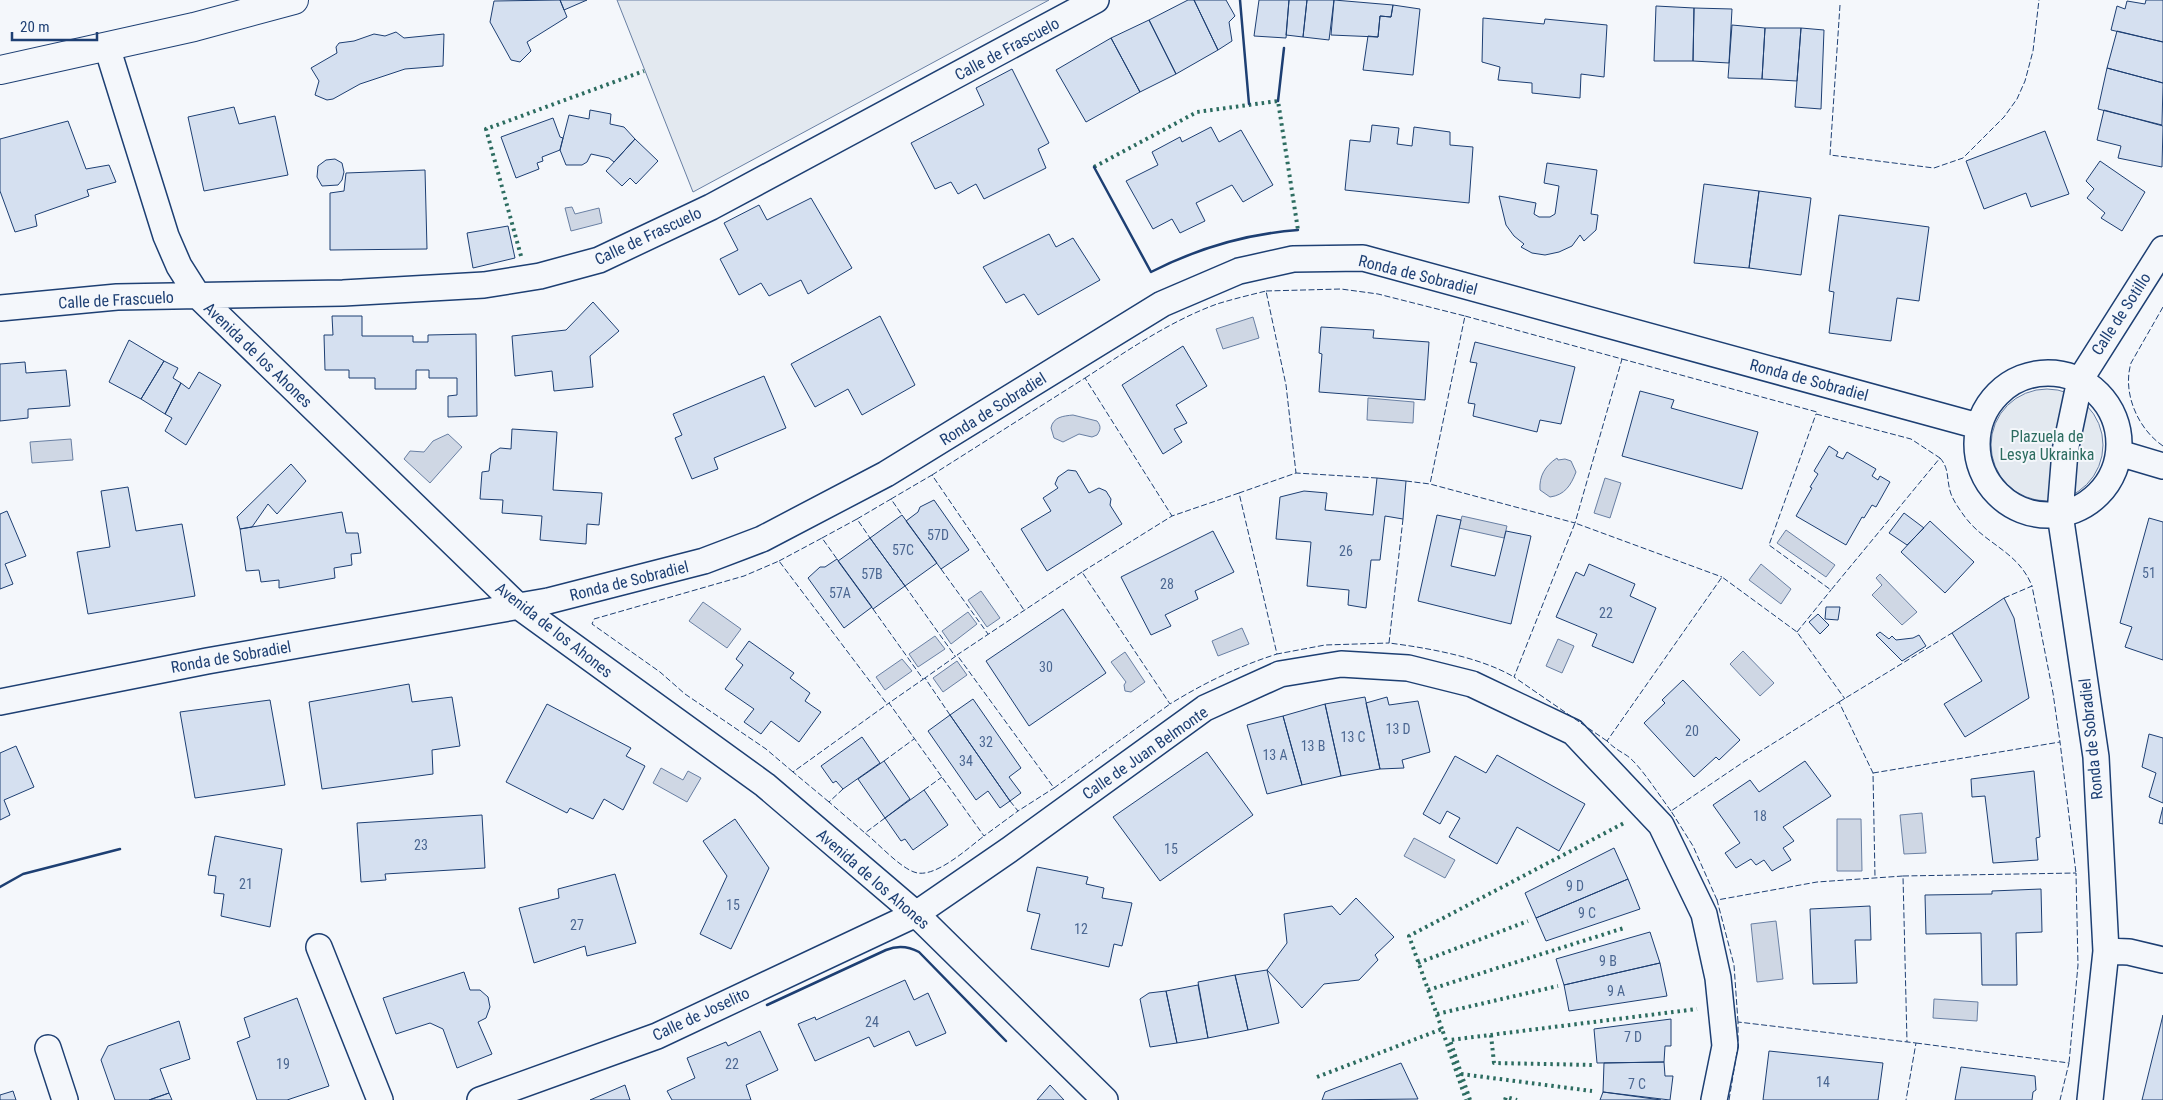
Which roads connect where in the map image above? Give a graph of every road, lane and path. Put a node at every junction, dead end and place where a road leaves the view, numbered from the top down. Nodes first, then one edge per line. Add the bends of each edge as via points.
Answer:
1 (294, 0) edge
2 (1096, 0) edge
3 (107, 47) junction
4 (0, 70) edge
5 (2163, 249) edge
6 (198, 296) junction
7 (0, 308) edge
8 (2080, 380) junction
9 (1978, 426) junction
10 (2119, 453) junction
11 (2163, 466) edge
12 (2060, 514) junction
13 (518, 606) junction
14 (0, 702) edge
15 (916, 914) junction
16 (319, 946) dead end
17 (2106, 951) junction
18 (2163, 960) edge
19 (48, 1048) dead end
20 (65, 1100) edge
21 (380, 1100) edge
22 (480, 1100) edge
23 (1105, 1100) edge
24 (1714, 1100) edge
25 (2090, 1100) edge

1 - 3 street
2 - 6 street, Calle de Frascuelo via 711,207 598,260 540,276 484,285 343,293
3 - 4 street
3 - 6 street, Avenida de los Ahones via 166,236 179,266
5 - 8 street, Calle de Sotillo
6 - 7 street, Calle de Frascuelo via 117,297
6 - 13 street, Avenida de los Ahones
8 - 9 street via 2059,373 2038,373 2018,379 1991,401
8 - 10 street via 2098,392 2111,410 2118,431
8 - 12 street, Ronda de Sobradiel via 2065,451
9 - 12 street via 1976,450 1982,473 1995,493 2014,508 2037,514
9 - 13 street, Ronda de Sobradiel via 1363,258 1293,259 1239,272 1162,304 886,474 762,539 704,561 594,591
10 - 11 street
10 - 12 street via 2113,475 2100,493 2082,507
12 - 17 street, Ronda de Sobradiel via 2096,757
13 - 14 street, Ronda de Sobradiel via 207,661
13 - 15 street, Avenida de los Ahones via 765,785
15 - 22 street, Calle de Joselito via 657,1036
15 - 23 street, Avenida de los Ahones
15 - 24 street, Calle de Juan Belmonte via 1204,708 1280,674 1341,664 1408,668 1472,684 1573,732 1661,825 1704,914 1718,978 1725,1046
16 - 21 street
17 - 18 street via 2129,952
17 - 25 street, Ronda de Sobradiel
19 - 20 street

